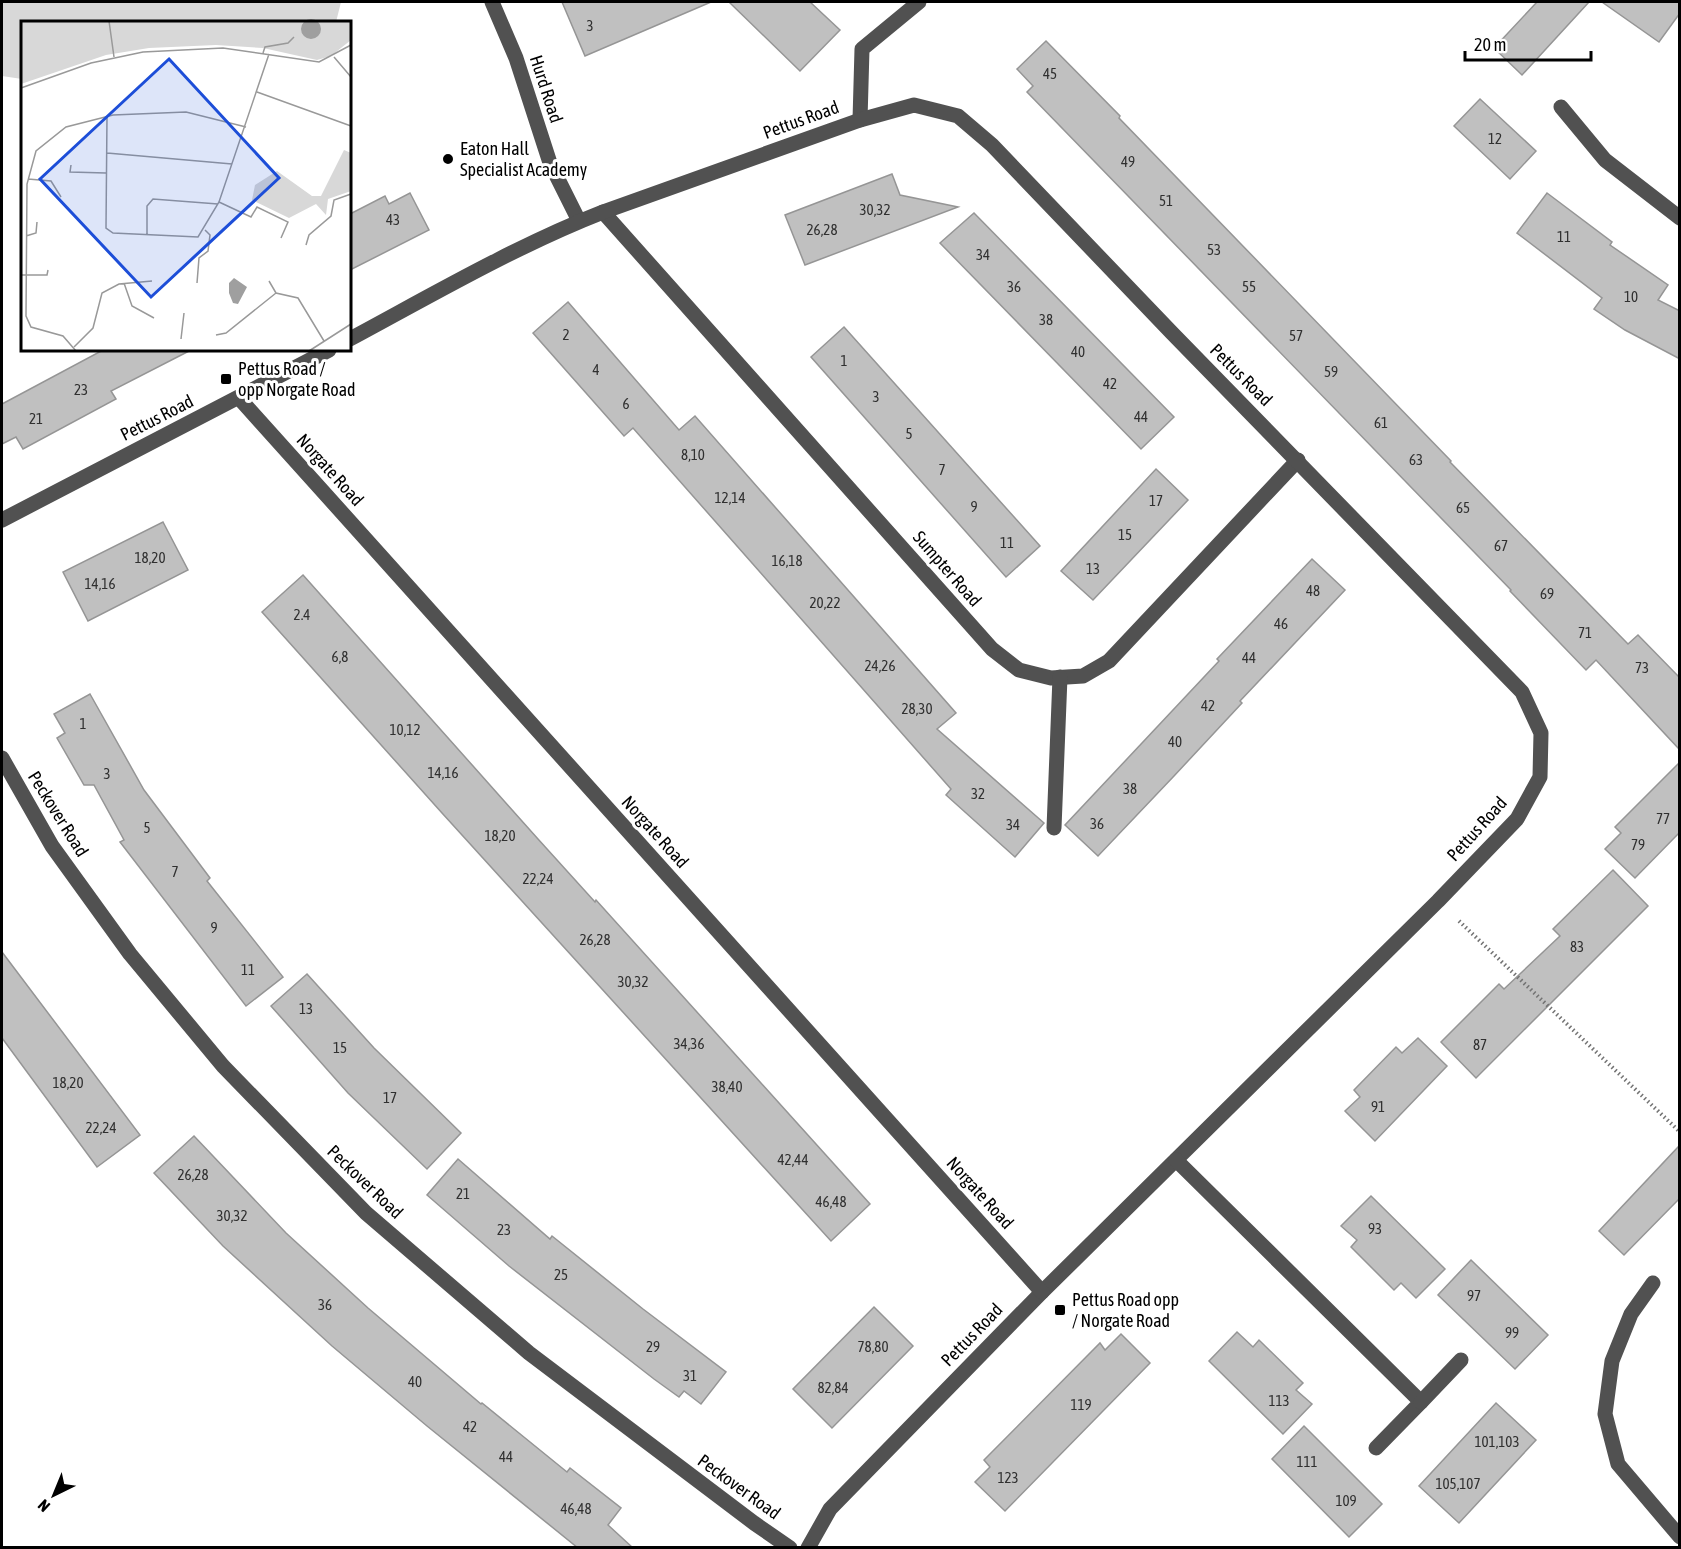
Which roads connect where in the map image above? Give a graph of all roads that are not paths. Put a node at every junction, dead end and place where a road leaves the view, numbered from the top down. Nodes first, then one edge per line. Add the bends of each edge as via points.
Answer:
1 (492, 2) edge
2 (919, 2) edge
3 (1561, 107) dead end
4 (860, 120) junction
5 (603, 212) junction
6 (1680, 218) edge
7 (579, 221) junction
8 (351, 338) edge
9 (327, 351) edge
10 (239, 398) junction
11 (1298, 460) junction
12 (2, 520) edge
13 (1060, 677) junction
14 (2, 758) edge
15 (1054, 828) dead end
16 (1176, 1160) junction
17 (1653, 1282) dead end
18 (1042, 1292) junction
19 (1461, 1360) dead end
20 (1421, 1402) junction
21 (1376, 1448) dead end
22 (1680, 1537) edge
23 (790, 1548) edge
24 (808, 1548) edge

1 - 7 street, Hurd Road via 516,58 550,163
2 - 4 street via 862,49
3 - 6 street via 1605,160
4 - 5 street, Pettus Road
4 - 11 street, Pettus Road via 914,105 958,116 992,145
5 - 7 street, Pettus Road
5 - 13 street, Sumpter Road via 992,649 1019,670
7 - 8 street, Pettus Road
9 - 10 street, Pettus Road
10 - 12 street, Pettus Road
10 - 18 street, Norgate Road
11 - 13 street, Sumpter Road via 1109,661 1083,676
11 - 16 street, Pettus Road via 1522,692 1541,733 1540,777 1517,819
13 - 15 street
14 - 23 street, Peckover Road via 52,846 129,954 223,1066 366,1213 529,1353
16 - 18 street, Pettus Road
16 - 20 street
17 - 22 street via 1631,1314 1612,1361 1605,1414 1618,1464
18 - 24 street, Pettus Road via 830,1509
19 - 20 street
20 - 21 street

